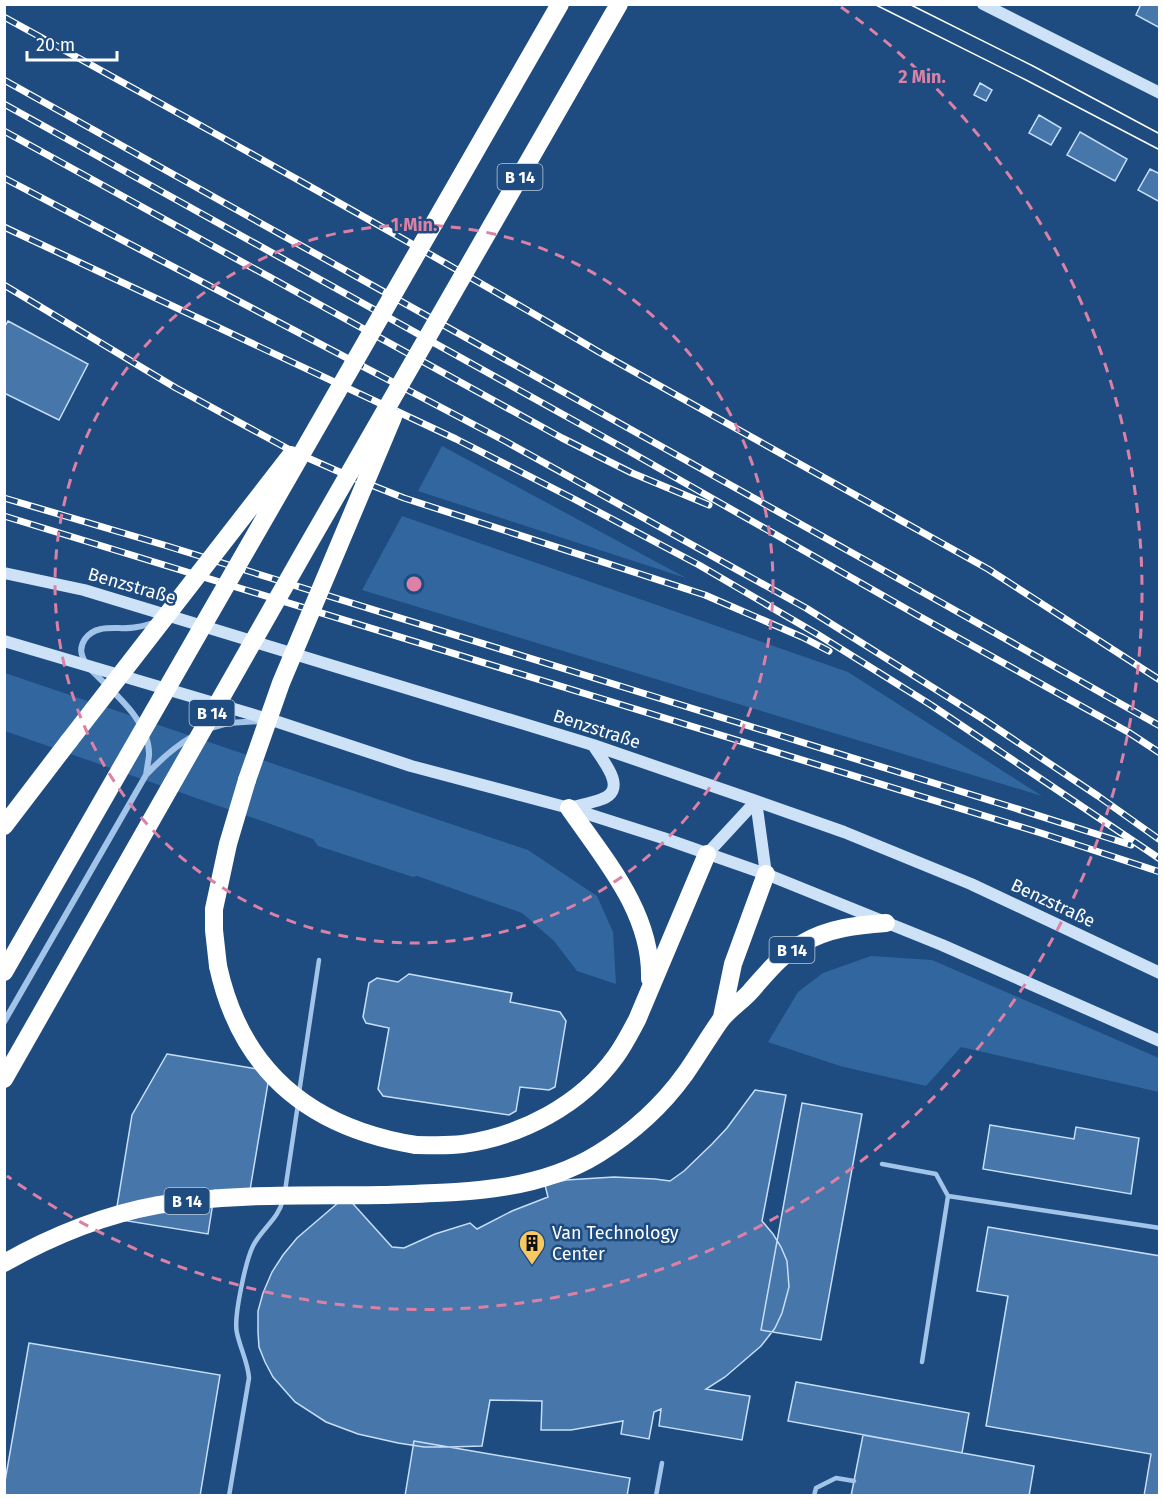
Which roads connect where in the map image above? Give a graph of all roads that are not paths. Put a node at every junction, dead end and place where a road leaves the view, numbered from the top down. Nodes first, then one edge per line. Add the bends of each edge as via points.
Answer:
1 (561, 4) edge
2 (619, 4) edge
3 (982, 4) edge
4 (1160, 93) edge
5 (422, 349) junction
6 (333, 401) junction
7 (4, 573) edge
8 (173, 617) junction
9 (4, 641) edge
10 (87, 666) junction
11 (278, 722) junction
12 (593, 745) junction
13 (146, 775) junction
14 (756, 801) junction
15 (568, 808) junction
16 (4, 826) edge
17 (706, 854) junction
18 (766, 874) junction
19 (886, 923) junction
20 (320, 960) dead end
21 (4, 972) edge
22 (1160, 973) edge
23 (650, 989) junction
24 (721, 1019) junction
25 (5, 1022) edge
26 (1160, 1041) edge
27 (4, 1078) edge
28 (882, 1164) dead end
29 (948, 1196) junction
30 (1160, 1228) edge
31 (4, 1263) edge
32 (922, 1362) dead end
33 (662, 1463) dead end
34 (854, 1481) dead end
35 (229, 1496) edge
36 (656, 1496) edge
37 (814, 1496) edge

1 - 6 highway, B 14, bridge
2 - 5 highway, B 14, bridge
3 - 4 main road
5 - 23 highway, B 14, bridge via 281,683 246,780 214,909 215,949 228,1004 249,1047 264,1067 316,1112 390,1141 439,1145 502,1135 566,1104 588,1087 626,1042
5 - 27 highway, B 14, bridge
6 - 16 highway, B 14, bridge
6 - 21 highway, B 14, bridge
7 - 8 main road, Benzstraße via 84,590
8 - 10 street via 138,627 96,630 81,647
8 - 12 main road, Benzstraße
9 - 10 main road
10 - 11 main road
10 - 13 street via 137,720 149,754
11 - 13 street via 246,721 202,730 177,745
11 - 15 main road via 411,766
12 - 14 main road, Benzstraße
12 - 15 main road via 613,778 613,791 602,800
13 - 25 street
14 - 17 main road
14 - 18 main road
14 - 22 main road, Benzstraße via 971,884
15 - 17 main road
15 - 23 highway via 636,912 650,960
17 - 18 main road
17 - 23 highway
18 - 19 main road
18 - 24 highway, B 14 via 733,964
19 - 24 highway, B 14 via 840,928 801,944
19 - 26 main road
20 - 35 lane via 283,1202 254,1244 236,1316 236,1331 249,1378
24 - 31 highway, B 14, bridge via 661,1104 597,1155 554,1175 516,1186 476,1191 242,1197 157,1205 74,1229
28 - 29 lane via 936,1174
29 - 30 lane
29 - 32 lane
33 - 36 lane
34 - 37 lane via 836,1478 816,1488

